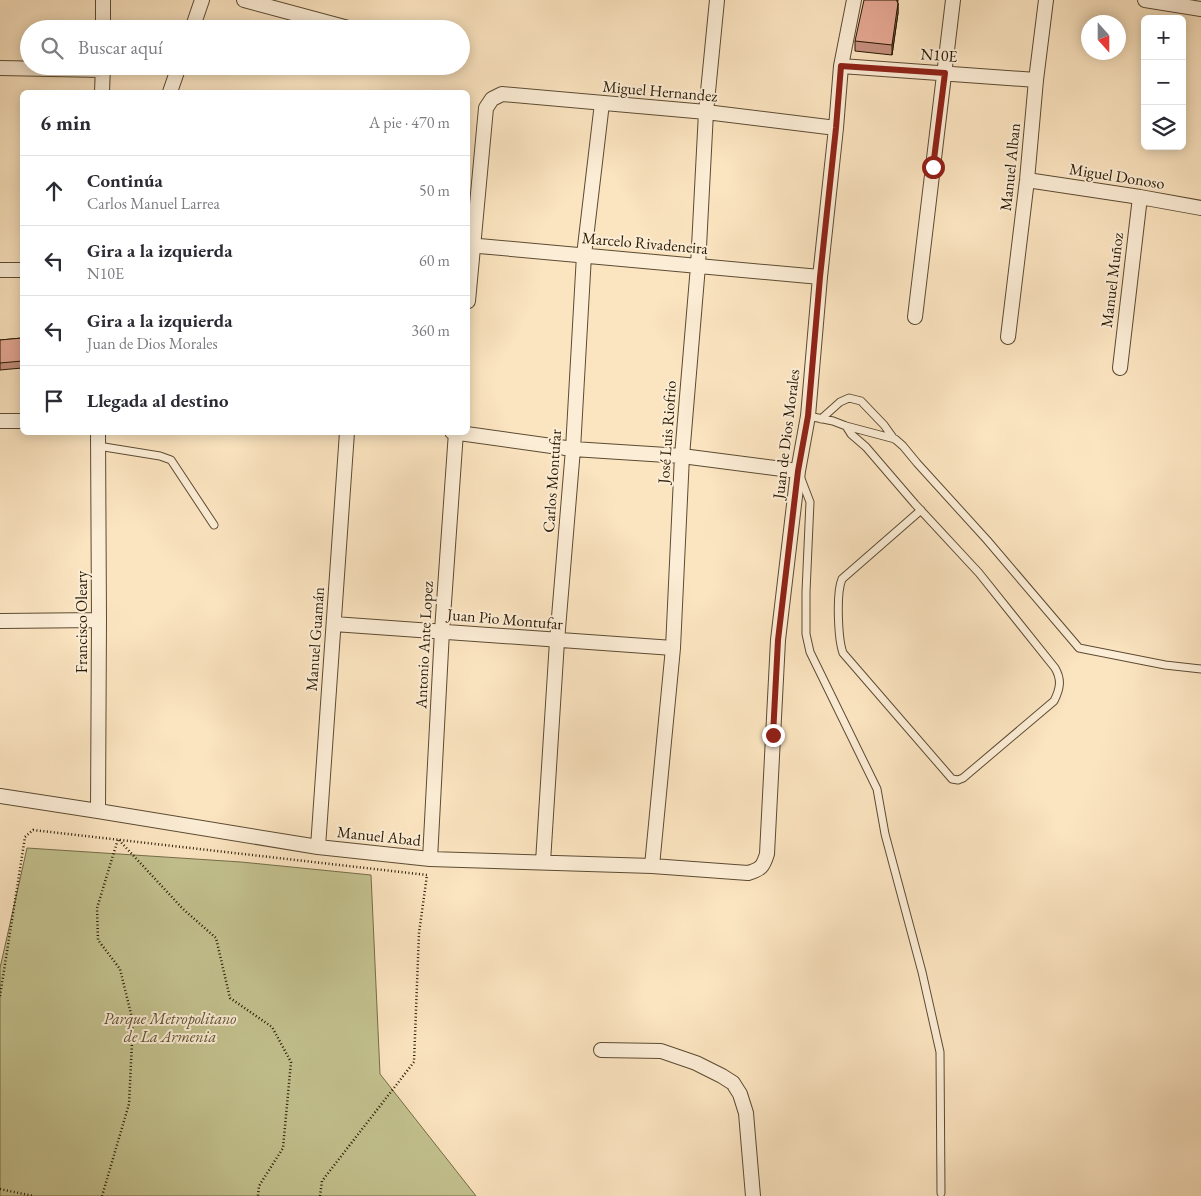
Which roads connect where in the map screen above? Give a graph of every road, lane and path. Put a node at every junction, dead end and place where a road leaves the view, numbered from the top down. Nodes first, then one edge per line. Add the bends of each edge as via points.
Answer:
1 (103, 0) edge
2 (202, 0) edge
3 (244, 0) edge
4 (717, 0) edge
5 (854, 0) edge
6 (953, 0) edge
7 (1046, 0) edge
8 (1145, 0) edge
9 (1161, 1) edge
10 (1201, 9) edge
11 (103, 20) edge
12 (195, 20) edge
13 (318, 20) edge
14 (841, 66) junction
15 (0, 68) edge
16 (20, 68) edge
17 (945, 73) junction
18 (103, 75) edge
19 (176, 75) edge
20 (1036, 80) junction
21 (102, 90) edge
22 (171, 90) edge
23 (602, 103) junction
24 (706, 112) junction
25 (836, 128) junction
26 (1027, 180) junction
27 (1140, 197) junction
28 (1201, 208) edge
29 (470, 245) edge
30 (584, 255) junction
31 (698, 266) junction
32 (0, 270) edge
33 (20, 270) edge
34 (820, 277) junction
35 (915, 317) dead end
36 (1008, 337) dead end
37 (1120, 368) dead end
38 (815, 418) junction
39 (0, 421) edge
40 (20, 421) edge
41 (846, 426) junction
42 (347, 435) edge
43 (455, 435) edge
44 (470, 435) edge
45 (98, 439) edge
46 (895, 439) junction
47 (573, 449) junction
48 (682, 456) junction
49 (798, 471) junction
50 (921, 510) junction
51 (214, 525) dead end
52 (99, 620) junction
53 (0, 621) edge
54 (334, 624) junction
55 (442, 631) junction
56 (557, 641) junction
57 (673, 648) junction
58 (1201, 669) edge
59 (0, 796) edge
60 (98, 811) junction
61 (118, 839) junction
62 (318, 847) junction
63 (430, 859) junction
64 (543, 862) junction
65 (652, 866) junction
66 (757, 870) joint
67 (0, 996) edge
68 (601, 1050) dead end
69 (0, 1189) edge
70 (940, 1192) dead end
71 (33, 1196) edge
72 (102, 1196) edge
73 (258, 1196) edge
74 (320, 1196) edge
75 (753, 1196) edge

1 - 11 street
2 - 12 street
3 - 13 street
4 - 24 street, José Luis Riofrio
5 - 14 street, Juan de Dios Morales
6 - 17 street
7 - 20 street, Manuel Alban
8 - 9 street
9 - 10 street
14 - 17 street, N10E
14 - 25 street, Juan de Dios Morales
15 - 16 street
17 - 20 street, N10E
17 - 35 street
18 - 21 street
19 - 22 street
20 - 26 street, Manuel Alban
23 - 24 street, Miguel Hernandez
23 - 29 street, Miguel Hernandez via 502,94 492,99 486,108
23 - 30 street, Carlos Montufar
24 - 25 street, Miguel Hernandez
24 - 31 street, José Luis Riofrio
25 - 34 street, Juan de Dios Morales
26 - 27 street, Miguel Donoso
26 - 36 street, Manuel Alban
27 - 28 street, Miguel Donoso
27 - 37 street, Manuel Muñoz
29 - 30 street, Marcelo Rivadeneira
30 - 31 street, Marcelo Rivadeneira
30 - 47 street, Carlos Montufar
31 - 34 street, Marcelo Rivadeneira
31 - 48 street, José Luis Riofrio
32 - 33 street
34 - 38 street, Juan de Dios Morales
38 - 41 lane
38 - 46 lane via 849,398 861,401
38 - 49 street, Juan de Dios Morales
39 - 40 street
41 - 46 lane
41 - 50 lane
42 - 54 street, Manuel Guamán
43 - 55 street, Antonio Ante Lopez
44 - 47 street
45 - 51 lane via 171,460
45 - 52 street, Francisco Oleary
46 - 58 lane via 1079,648
47 - 48 street
47 - 56 street, Carlos Montufar
48 - 49 street
48 - 57 street, José Luis Riofrio
49 - 66 street, Juan de Dios Morales via 778,640 767,854 764,865
49 - 70 lane via 810,502 806,592 806,634 810,652 877,789 885,834 940,1052
50 - 50 lane via 842,579 839,634 842,653 952,779 958,780 1054,702 1060,681 1055,668 979,573
52 - 53 street
52 - 60 street, Francisco Oleary
54 - 55 street, Juan Pio Montufar
54 - 62 street, Manuel Guamán
55 - 56 street, Juan Pio Montufar
55 - 63 street, Antonio Ante Lopez
56 - 57 street, Juan Pio Montufar
56 - 64 street, Carlos Montufar
57 - 65 street, José Luis Riofrio
59 - 60 street, Manuel Abad
60 - 62 street, Manuel Abad
61 - 67 path via 33,830 25,837
61 - 72 path via 97,908 98,940 120,969 133,1022 129,1104
61 - 73 path via 183,909 216,938 230,998 272,1027 291,1062 283,1148 260,1186
61 - 74 path via 427,875 419,933 414,1062 322,1181
62 - 63 street, Manuel Abad
63 - 64 street, Manuel Abad
64 - 65 street, Manuel Abad
65 - 66 street, Manuel Abad via 742,873
68 - 75 street via 661,1051 696,1063 733,1084 746,1113
69 - 71 path

